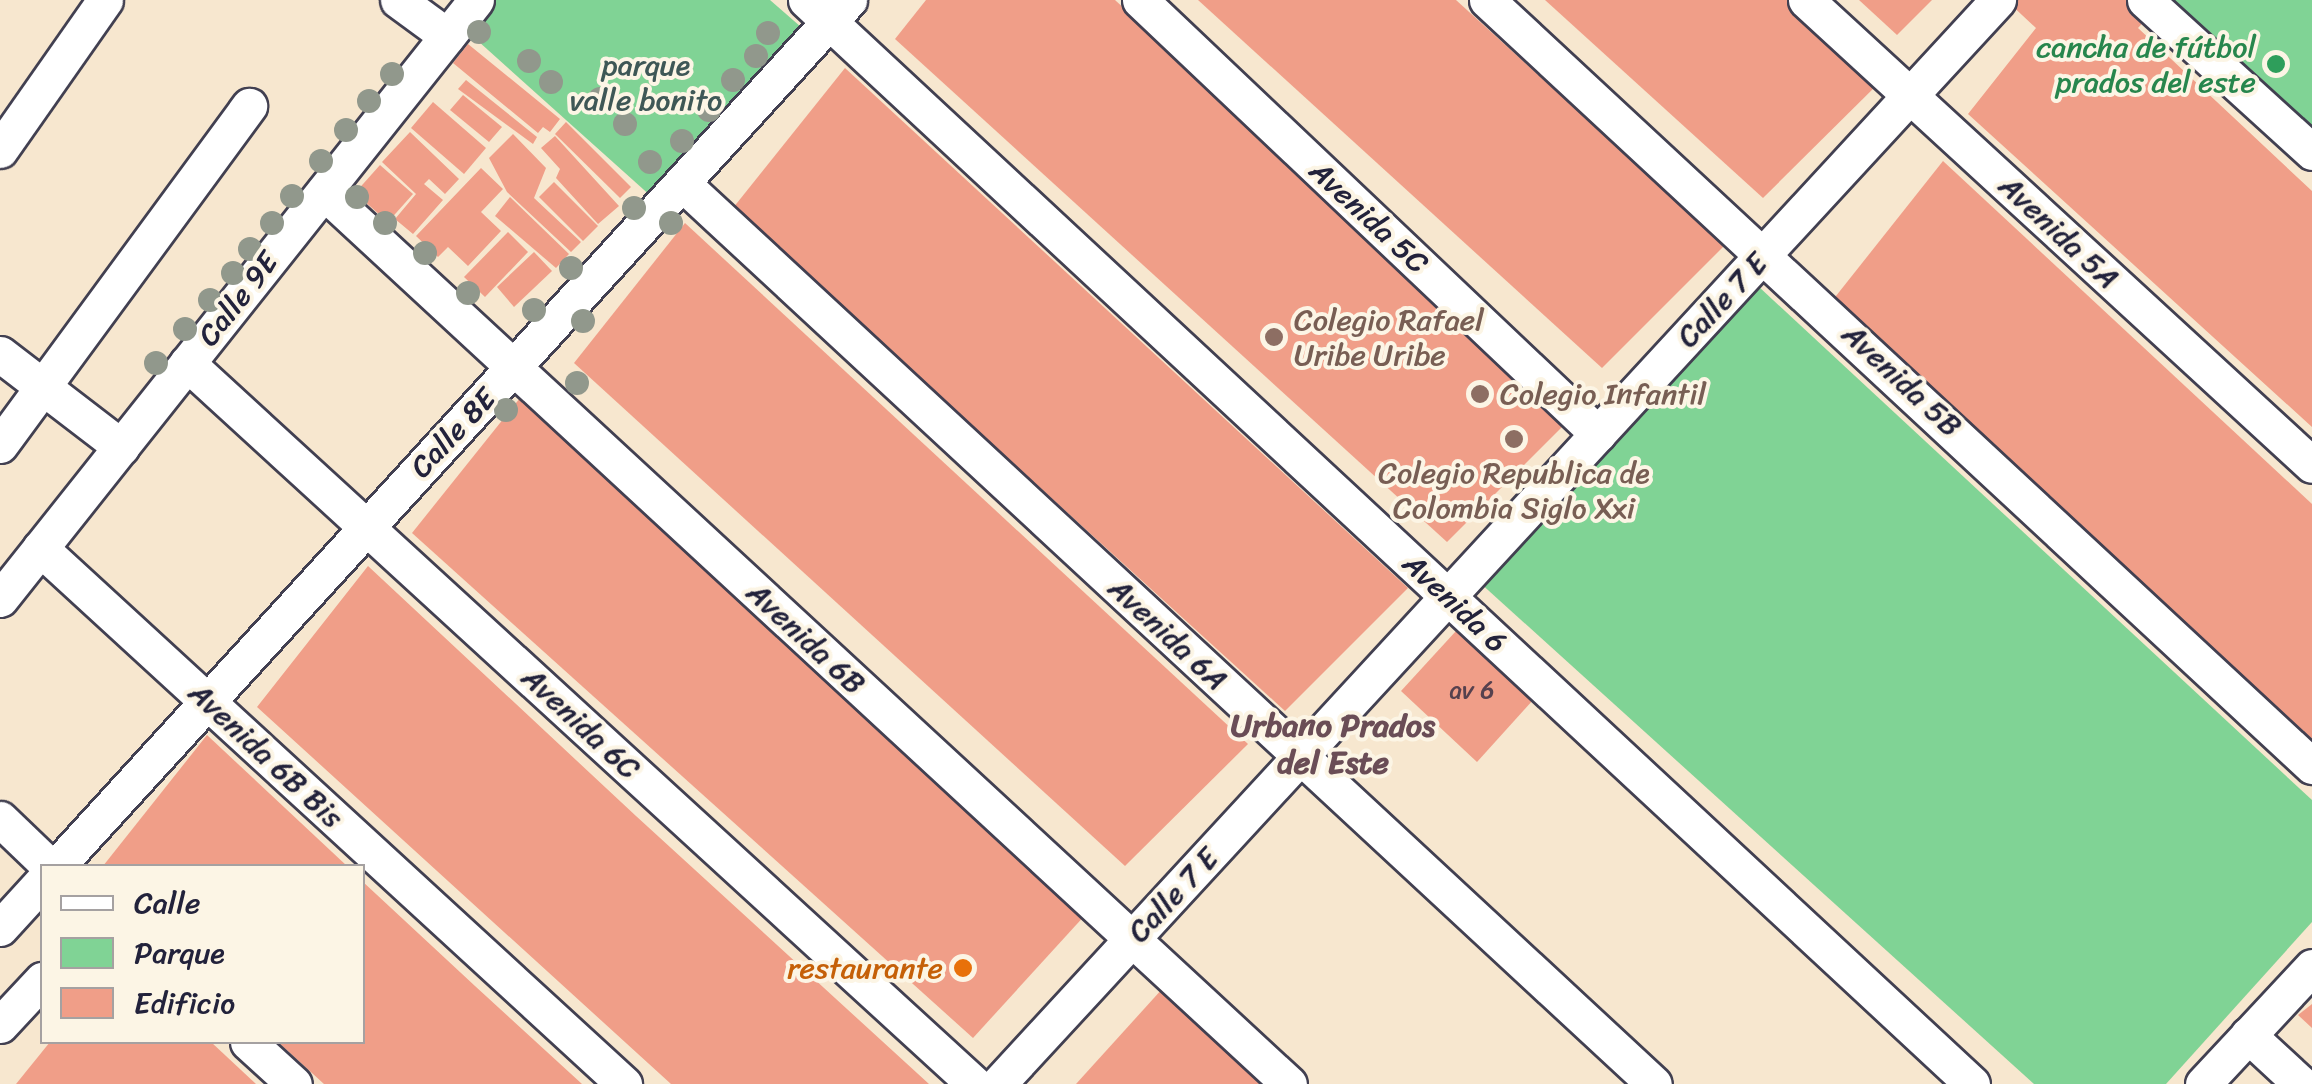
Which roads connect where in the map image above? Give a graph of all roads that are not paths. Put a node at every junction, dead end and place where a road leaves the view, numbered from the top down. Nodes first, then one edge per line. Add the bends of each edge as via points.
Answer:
1 (105, 0) edge
2 (398, 0) edge
3 (476, 0) edge
4 (1140, 0) edge
5 (1487, 0) edge
6 (1806, 0) edge
7 (1998, 0) edge
8 (2146, 0) edge
9 (828, 7) edge
10 (447, 36) junction
11 (1910, 96) junction
12 (249, 106) dead end
13 (0, 150) edge
14 (2312, 152) edge
15 (682, 183) junction
16 (324, 192) junction
17 (1766, 253) junction
18 (0, 354) edge
19 (188, 363) junction
20 (514, 367) junction
21 (44, 386) junction
22 (1598, 434) junction
23 (0, 445) edge
24 (122, 446) junction
25 (2312, 465) edge
26 (367, 527) junction
27 (40, 548) junction
28 (1448, 597) junction
29 (0, 599) edge
30 (208, 701) junction
31 (1300, 756) junction
32 (2312, 766) edge
33 (0, 819) edge
34 (51, 864) edge
35 (55, 864) edge
36 (40, 884) edge
37 (0, 928) edge
38 (1132, 939) junction
39 (2312, 966) edge
40 (40, 982) edge
41 (0, 1025) edge
42 (2248, 1035) junction
43 (250, 1044) edge
44 (294, 1084) edge
45 (624, 1084) edge
46 (974, 1084) edge
47 (998, 1084) edge
48 (1289, 1084) edge
49 (1654, 1084) edge
50 (1972, 1084) edge
51 (2203, 1084) edge
52 (2301, 1084) edge

1 - 13 street
2 - 10 street
3 - 10 street, Calle 9E
4 - 22 street, Avenida 5C
5 - 17 street, Avenida 5B
6 - 11 street, Avenida 5A
7 - 11 street, Calle 7 E
8 - 14 street
9 - 15 street, Calle 8E
9 - 28 street, Avenida 6
10 - 16 street, Calle 9E
11 - 17 street, Calle 7 E
11 - 25 street, Avenida 5A
12 - 21 street
15 - 20 street, Calle 8E
15 - 31 street, Avenida 6A
16 - 19 street, Calle 9E
16 - 20 street, Avenida 6B
17 - 22 street, Calle 7 E
17 - 32 street, Avenida 5B
18 - 21 street
19 - 24 street, Calle 9E
19 - 26 street, Avenida 6C
20 - 26 street, Calle 8E
20 - 38 street, Avenida 6B
21 - 23 street
21 - 24 street
22 - 28 street, Calle 7 E
24 - 27 street, Calle 9E
26 - 30 street, Calle 8E
26 - 46 street, Avenida 6C
27 - 29 street, Calle 9E
27 - 30 street, Avenida 6B Bis
28 - 31 street, Calle 7 E
28 - 50 street, Avenida 6
30 - 35 street, Calle 8E
30 - 45 street, Avenida 6B Bis
31 - 38 street, Calle 7 E
31 - 49 street, Avenida 6A
33 - 34 street
36 - 37 street
38 - 47 street, Calle 7 E
38 - 48 street, Avenida 6B
39 - 42 street
40 - 41 street
42 - 51 street
42 - 52 street
43 - 44 street

